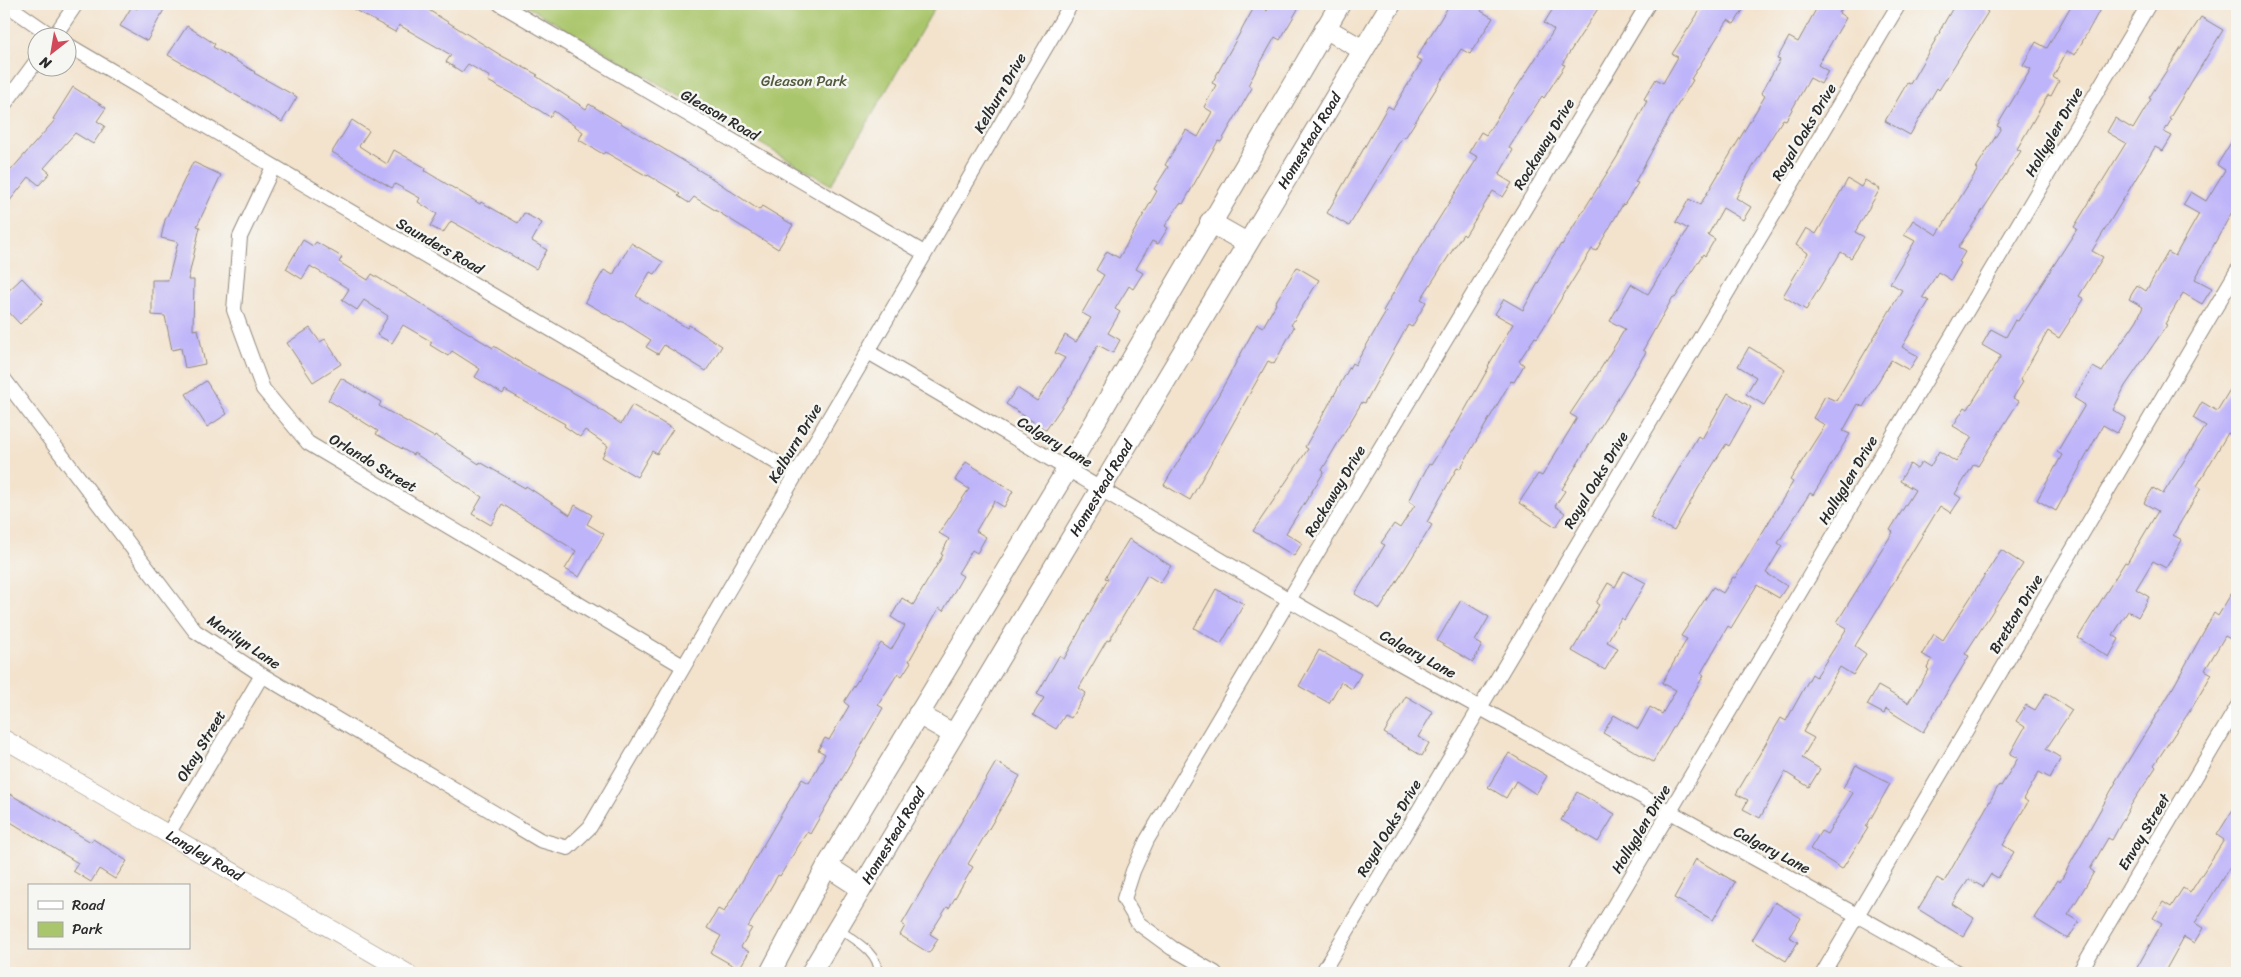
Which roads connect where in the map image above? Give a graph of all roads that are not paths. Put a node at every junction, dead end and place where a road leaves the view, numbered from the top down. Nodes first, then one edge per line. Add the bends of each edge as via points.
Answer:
1 (6, 4) edge
2 (76, 4) edge
3 (500, 4) edge
4 (1071, 4) edge
5 (1340, 4) edge
6 (1391, 4) edge
7 (1648, 4) edge
8 (1899, 4) edge
9 (2149, 4) edge
10 (41, 28) edge
11 (60, 28) edge
12 (1325, 28) junction
13 (1363, 50) junction
14 (78, 51) edge
15 (28, 73) edge
16 (4, 105) edge
17 (273, 167) junction
18 (1210, 222) junction
19 (1247, 243) junction
20 (924, 253) junction
21 (2237, 271) edge
22 (868, 352) junction
23 (4, 379) edge
24 (1068, 468) junction
25 (796, 474) junction
26 (1100, 488) junction
27 (1289, 600) junction
28 (684, 666) junction
29 (262, 675) junction
30 (2237, 707) edge
31 (1479, 708) junction
32 (918, 714) junction
33 (953, 734) junction
34 (4, 739) edge
35 (1669, 813) junction
36 (519, 828) joint
37 (168, 834) junction
38 (827, 866) junction
39 (861, 888) junction
40 (1858, 914) junction
41 (838, 928) junction
42 (406, 973) edge
43 (770, 973) edge
44 (811, 973) edge
45 (879, 973) edge
46 (1214, 973) edge
47 (1322, 973) edge
48 (1574, 973) edge
49 (1823, 973) edge
50 (1958, 973) edge
51 (2079, 973) edge

1 - 10 street
2 - 11 street
3 - 20 street, Gleason Road
4 - 20 street, Kelburn Drive
5 - 12 main road
6 - 13 main road, Homestead Road
7 - 27 street, Rockaway Drive
8 - 31 street, Royal Oaks Drive
9 - 35 street, Hollyglen Drive
12 - 13 main road
12 - 18 main road
13 - 19 main road, Homestead Road
14 - 17 street, Saunders Road
15 - 16 street
17 - 25 street, Saunders Road
17 - 28 street, Orlando Street via 240,237 234,310 263,388 308,443
18 - 19 main road
18 - 24 main road
19 - 26 main road, Homestead Road
20 - 22 street, Kelburn Drive
21 - 40 street, Bretton Drive
22 - 24 street, Calgary Lane
22 - 25 street, Kelburn Drive
23 - 29 street, Marilyn Lane via 195,631
24 - 26 street, Calgary Lane
24 - 32 main road
25 - 28 street, Kelburn Drive
26 - 27 street, Calgary Lane
26 - 33 main road, Homestead Road
27 - 31 street, Calgary Lane
27 - 46 street, Rockaway Drive via 1147,840 1124,899 1138,923
28 - 36 street, Kelburn Drive via 590,827 568,848 540,840
29 - 36 street, Marilyn Lane
29 - 37 street, Okay Street
30 - 51 street, Envoy Street
31 - 35 street, Calgary Lane
31 - 47 street, Royal Oaks Drive
32 - 33 main road
32 - 38 main road
33 - 39 main road, Homestead Road
34 - 37 street, Langley Road
35 - 40 street, Calgary Lane
35 - 48 street, Hollyglen Drive
37 - 42 street, Langley Road
38 - 39 main road
38 - 43 main road
39 - 41 main road, Homestead Road
40 - 49 street, Bretton Drive
40 - 50 street, Calgary Lane
41 - 44 main road, Homestead Road
41 - 45 lane via 867,949

